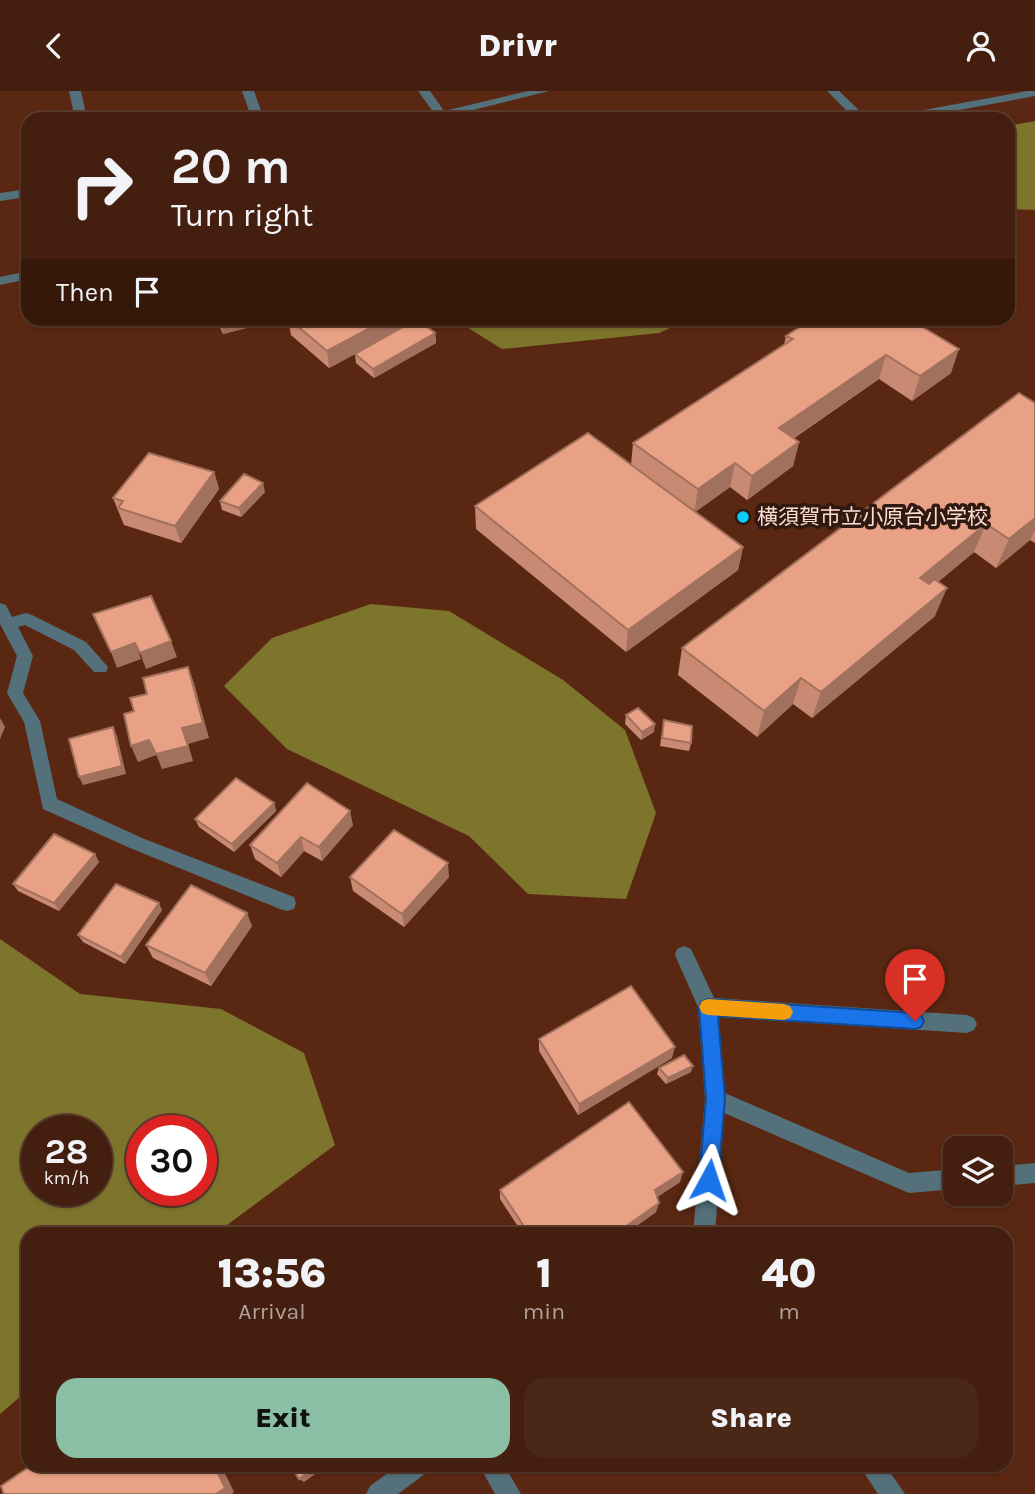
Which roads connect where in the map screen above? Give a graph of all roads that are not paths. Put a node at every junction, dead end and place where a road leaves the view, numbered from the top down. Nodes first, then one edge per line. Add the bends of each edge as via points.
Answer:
1 (75, 91) edge
2 (248, 91) edge
3 (424, 91) edge
4 (543, 91) edge
5 (833, 91) edge
6 (1035, 93) edge
7 (80, 112) edge
8 (256, 112) edge
9 (439, 112) edge
10 (454, 112) edge
11 (855, 112) edge
12 (930, 112) edge
13 (21, 194) edge
14 (0, 197) edge
15 (21, 276) edge
16 (0, 281) edge
17 (4, 617) edge
18 (100, 667) dead end
19 (7, 693) edge
20 (286, 903) dead end
21 (684, 955) dead end
22 (708, 1007) junction
23 (967, 1024) dead end
24 (715, 1099) junction
25 (1035, 1173) edge
26 (1013, 1175) edge
27 (943, 1180) edge
28 (705, 1227) edge
29 (408, 1472) edge
30 (495, 1472) edge
31 (876, 1472) edge
32 (378, 1494) edge
33 (509, 1494) edge
34 (893, 1494) edge

1 - 7 street
2 - 8 street
3 - 9 street
4 - 10 street
5 - 11 street
6 - 12 street
13 - 14 street
15 - 16 street
17 - 18 street via 26,619 80,646
17 - 19 street via 25,656
19 - 20 street via 32,721 50,804
21 - 22 street
22 - 23 street
22 - 24 street
24 - 27 street via 909,1183
24 - 28 street
25 - 26 street
29 - 32 street
30 - 33 street
31 - 34 street

